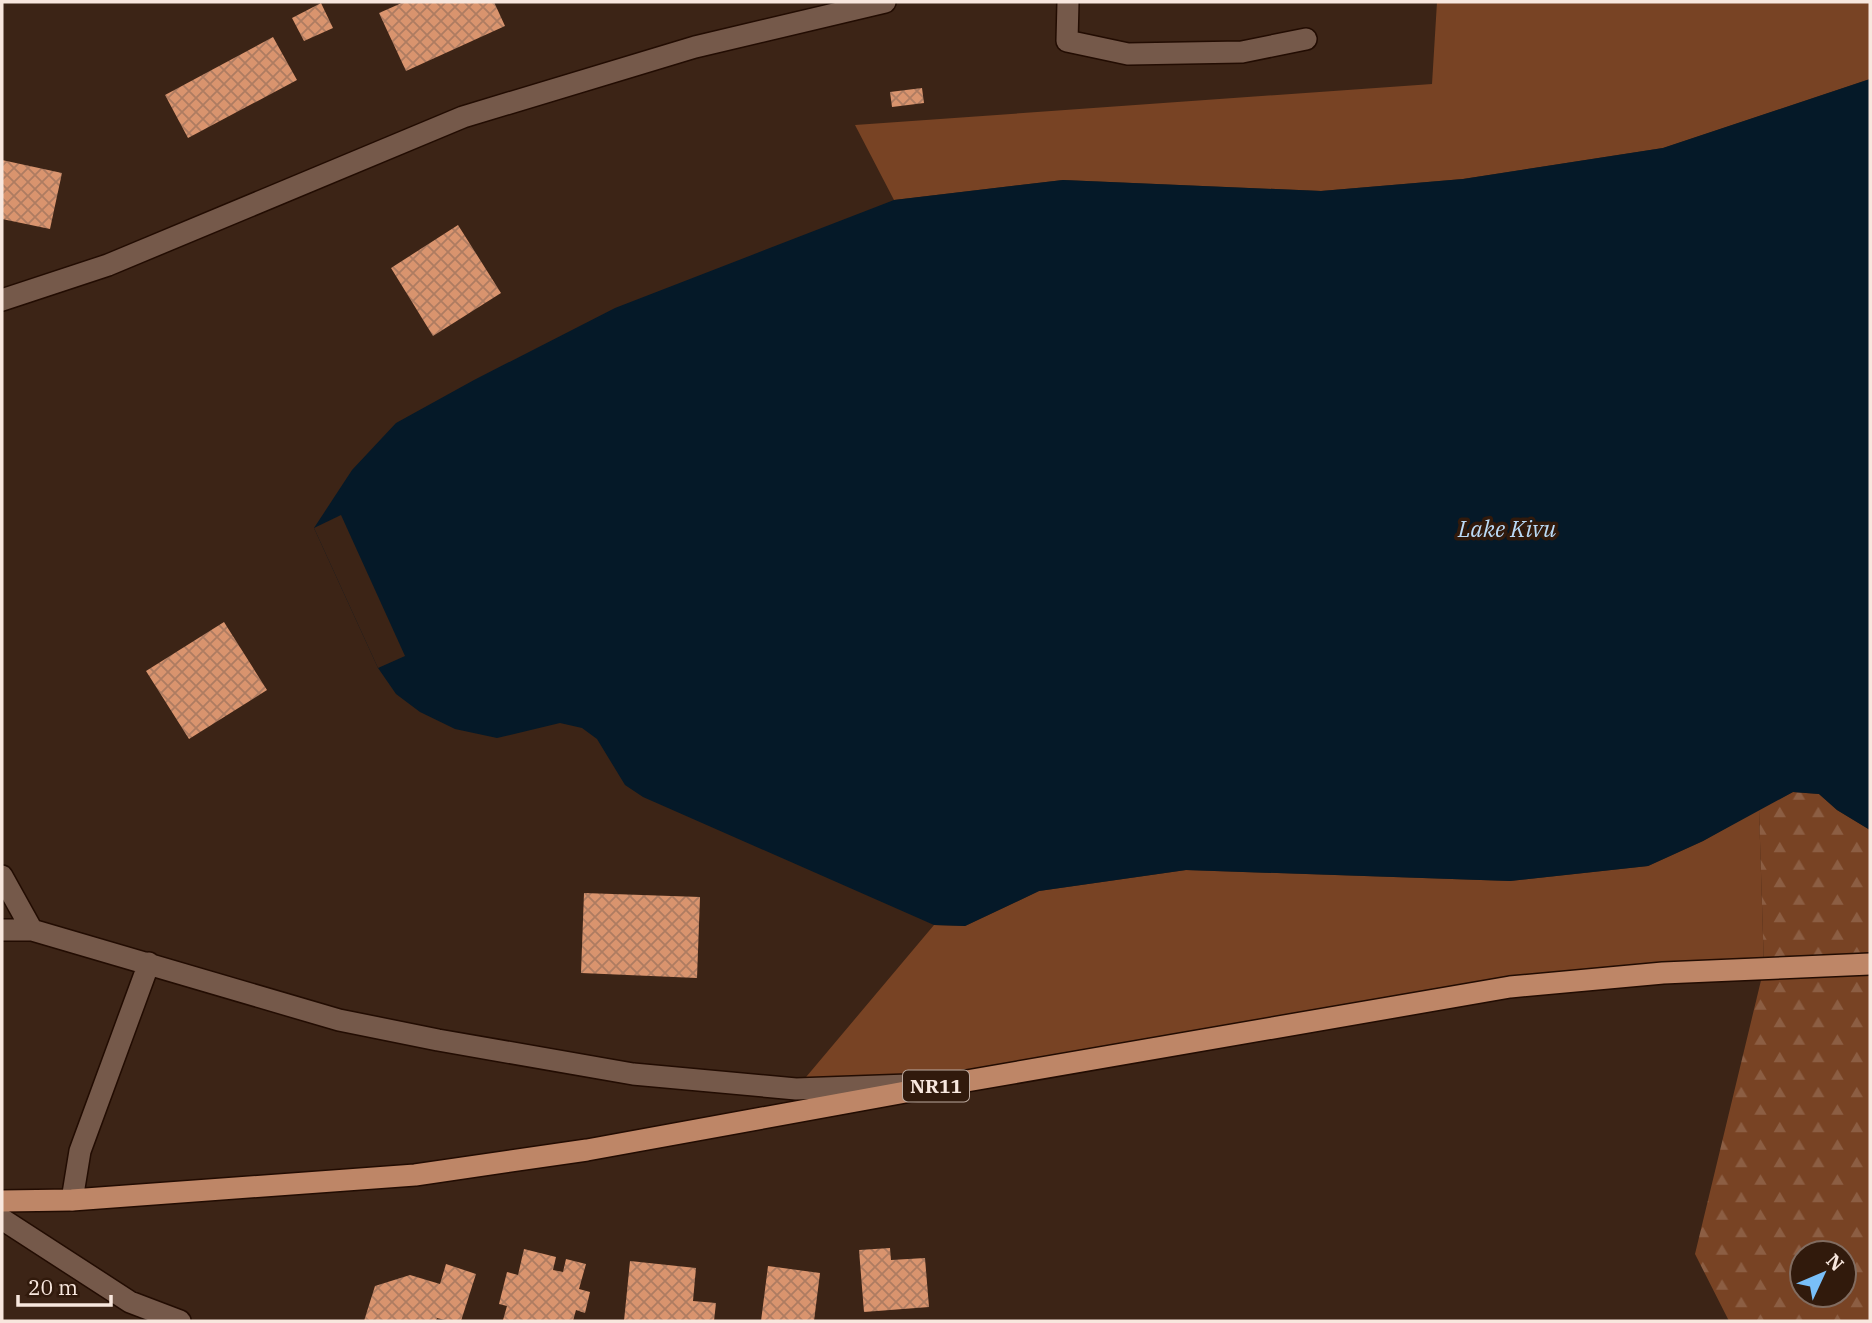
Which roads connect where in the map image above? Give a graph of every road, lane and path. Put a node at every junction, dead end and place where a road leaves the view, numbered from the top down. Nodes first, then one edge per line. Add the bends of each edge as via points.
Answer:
1 (885, 2) edge
2 (1068, 2) edge
3 (1306, 39) dead end
4 (2, 300) edge
5 (2, 876) edge
6 (2, 930) edge
7 (32, 930) junction
8 (149, 963) junction
9 (1870, 964) edge
10 (955, 1083) junction
11 (72, 1200) junction
12 (2, 1201) edge
13 (2, 1219) edge
14 (180, 1321) edge

1 - 4 street via 695,47 463,117 108,265
2 - 3 street via 1067,41 1128,54 1242,52
5 - 7 street
6 - 7 street
7 - 8 street
8 - 10 street via 339,1020 633,1074 796,1089
8 - 11 street via 80,1151
9 - 10 highway, NR11 via 1662,973 1510,987
10 - 11 highway, NR11 via 587,1150 415,1175
11 - 12 highway, NR11
13 - 14 street via 130,1302

